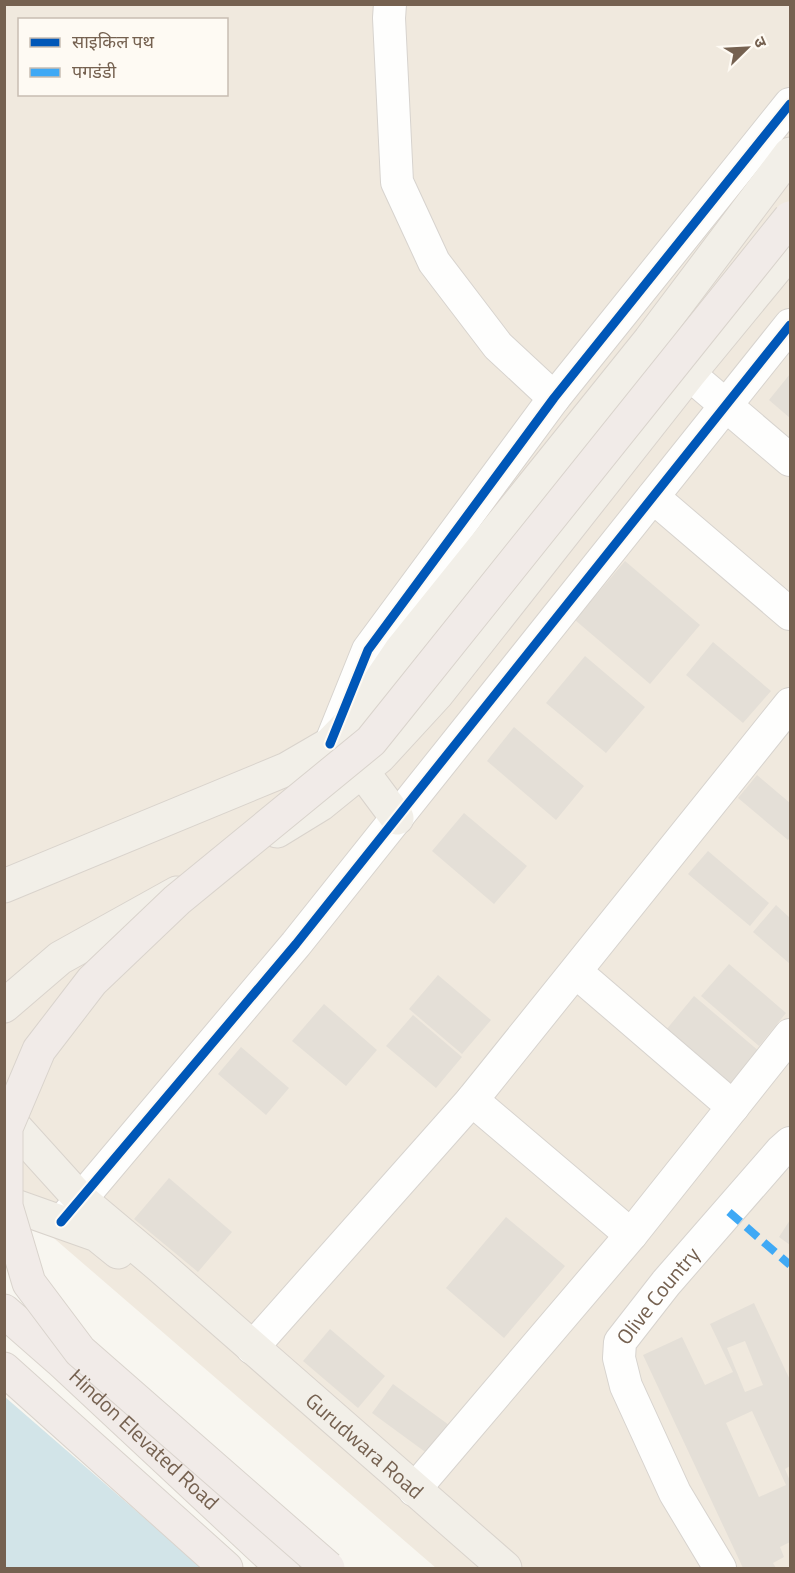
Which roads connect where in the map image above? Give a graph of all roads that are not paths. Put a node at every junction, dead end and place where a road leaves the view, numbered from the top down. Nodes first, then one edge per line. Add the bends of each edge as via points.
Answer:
1 (390, 4) edge
2 (790, 104) edge
3 (790, 154) edge
4 (790, 218) edge
5 (790, 251) edge
6 (790, 325) edge
7 (689, 374) junction
8 (554, 398) junction
9 (726, 405) junction
10 (790, 460) edge
11 (653, 497) junction
12 (790, 614) edge
13 (790, 704) edge
14 (330, 744) junction
15 (287, 769) junction
16 (362, 771) junction
17 (321, 804) junction
18 (397, 818) junction
19 (4, 886) edge
20 (576, 972) junction
21 (4, 1006) edge
22 (790, 1035) edge
23 (472, 1100) junction
24 (733, 1107) junction
25 (4, 1115) edge
26 (790, 1143) edge
27 (4, 1202) edge
28 (71, 1211) junction
29 (631, 1235) junction
30 (4, 1311) edge
31 (252, 1348) junction
32 (4, 1369) edge
33 (414, 1490) junction
34 (226, 1569) edge
35 (283, 1569) edge
36 (328, 1569) edge
37 (505, 1569) edge
38 (720, 1569) edge

1 - 8 street via 396,182 434,262 498,346
2 - 8 street
3 - 14 main road via 650,340 401,650 355,718
4 - 36 highway, bridge via 371,741 177,900 92,981 39,1050 6,1128 6,1206 29,1283 80,1351
5 - 7 main road
6 - 9 street
7 - 9 street
7 - 16 main road via 437,694 379,758
8 - 14 street via 368,650
9 - 10 street
9 - 11 street
11 - 12 street
11 - 18 street
13 - 20 street
14 - 15 main road
15 - 17 main road
15 - 19 main road
16 - 17 main road
16 - 18 main road
17 - 21 main road via 190,886 60,958
18 - 28 street
20 - 23 street
20 - 24 street
22 - 24 street
23 - 29 street
23 - 31 street
24 - 29 street
25 - 28 main road, Gurudwara Road
26 - 38 street, Olive Country via 666,1283 620,1342 619,1358 626,1386 675,1493
27 - 28 main road, Gurudwara Road
28 - 31 main road, Gurudwara Road via 161,1267
29 - 33 street
30 - 35 highway, Hindon Elevated Road
31 - 33 main road, Gurudwara Road
32 - 34 highway, Hindon Elevated Road
33 - 37 main road, Gurudwara Road

